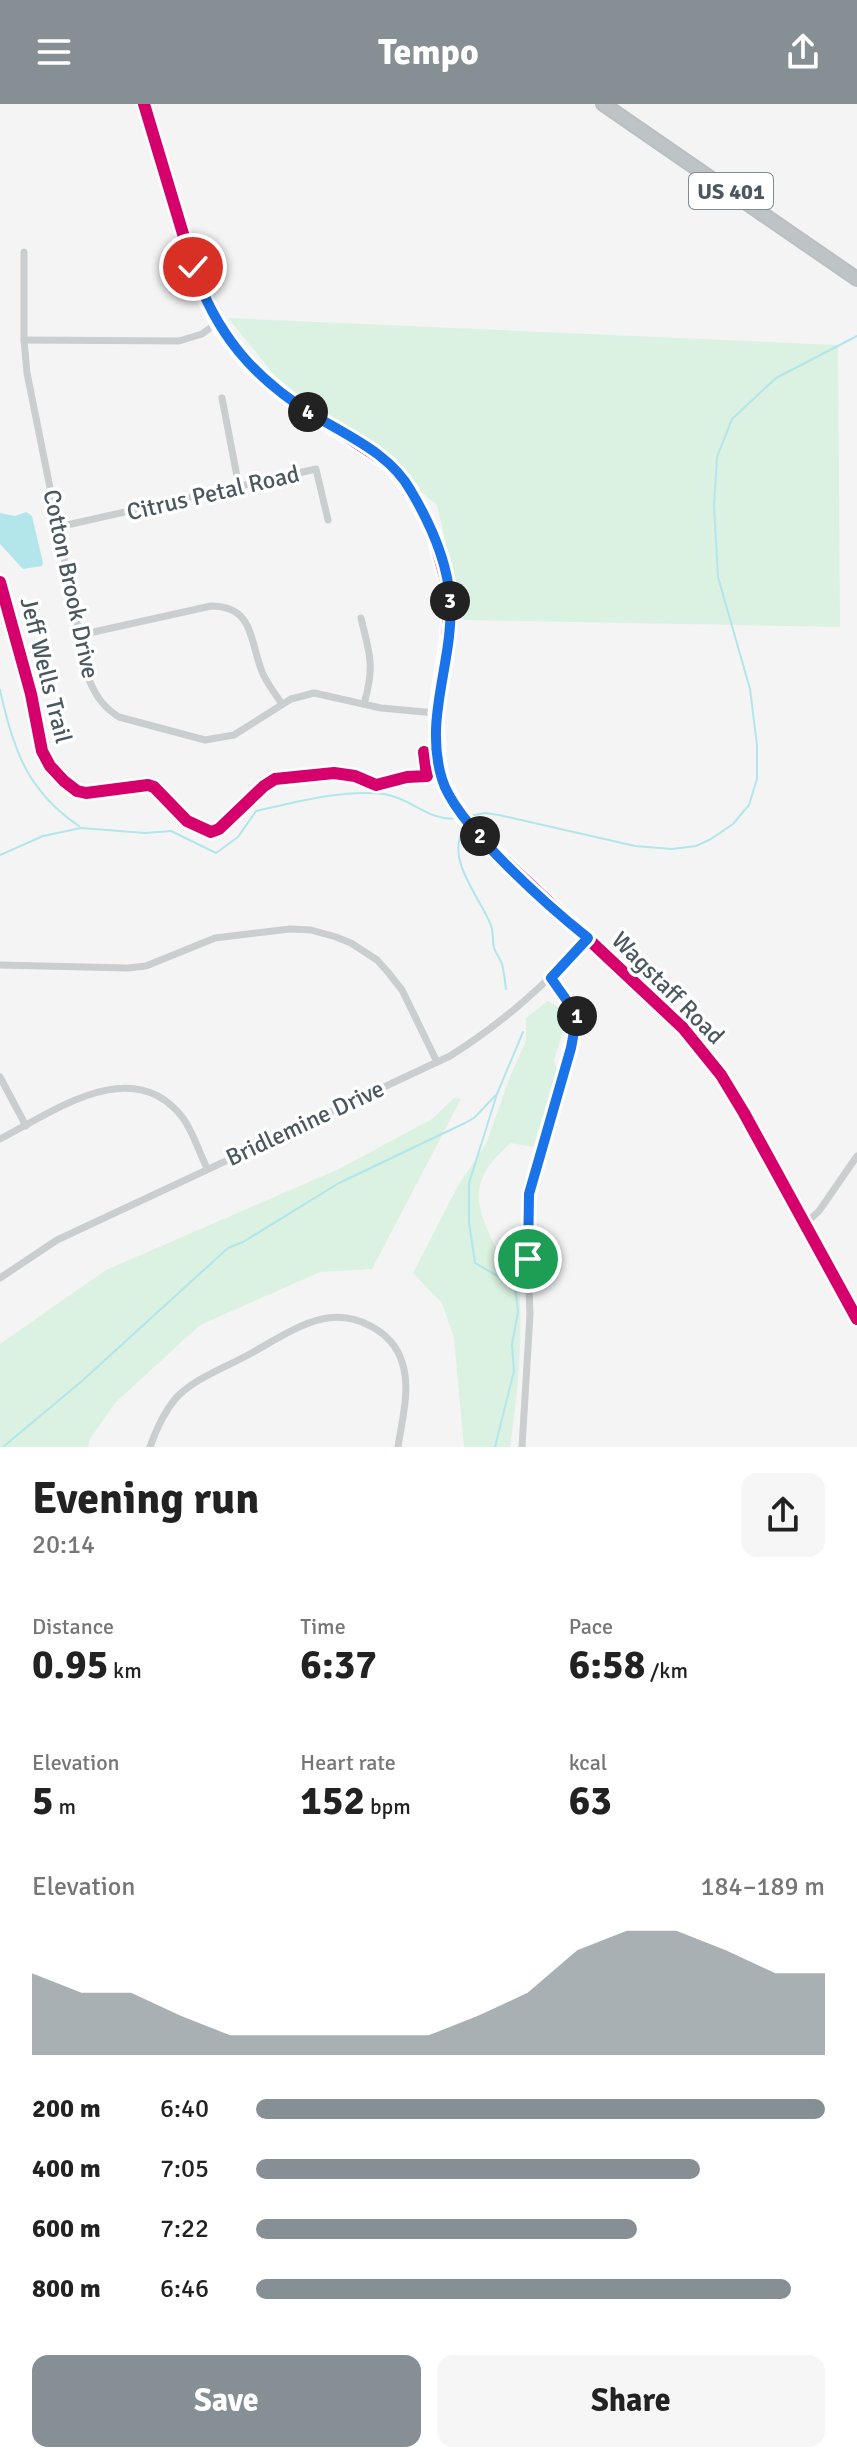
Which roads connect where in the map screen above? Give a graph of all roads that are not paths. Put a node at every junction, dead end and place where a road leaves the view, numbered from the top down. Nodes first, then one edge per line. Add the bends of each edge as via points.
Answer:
1 (144, 104) edge
2 (603, 104) edge
3 (24, 252) dead end
4 (857, 279) edge
5 (217, 323) junction
6 (24, 340) junction
7 (222, 398) dead end
8 (239, 487) junction
9 (328, 520) dead end
10 (58, 527) junction
11 (361, 618) dead end
12 (80, 635) junction
13 (282, 704) junction
14 (364, 704) junction
15 (436, 713) junction
16 (588, 938) junction
17 (0, 965) edge
18 (551, 978) junction
19 (437, 1062) junction
20 (0, 1077) edge
21 (26, 1126) junction
22 (0, 1139) edge
23 (857, 1156) edge
24 (207, 1168) junction
25 (806, 1223) junction
26 (0, 1278) edge
27 (857, 1319) edge
28 (150, 1447) edge
29 (398, 1447) edge
30 (522, 1447) edge

1 - 5 street, Wagstaff Road via 193,267
2 - 4 highway, US 401
3 - 6 street, Cotton Brook Drive
5 - 6 street via 179,341
5 - 15 street, Wagstaff Road via 271,385 377,454 410,489 433,533 450,596
6 - 10 street, Cotton Brook Drive
7 - 8 street
8 - 9 street, Citrus Petal Road via 316,469
8 - 10 street, Citrus Petal Road
10 - 12 street, Cotton Brook Drive
11 - 14 street via 372,663
12 - 13 street via 211,606 229,609 251,631 265,677
12 - 13 street, Cotton Brook Drive via 94,692 119,717 205,740 234,735
13 - 14 street, Cotton Brook Drive via 314,693
14 - 15 street, Cotton Brook Drive
15 - 16 street, Wagstaff Road via 442,781 462,816
16 - 18 street, Bridlemine Drive
16 - 25 street, Wagstaff Road via 709,1059
17 - 19 street via 146,966 215,938 311,930 351,943 377,960 402,990
18 - 19 street, Bridlemine Drive via 495,1027
18 - 30 street via 577,1015 529,1194 530,1314
19 - 24 street, Bridlemine Drive
20 - 21 street
21 - 22 street
21 - 24 street via 89,1093 137,1089 168,1103 183,1119
23 - 25 street
24 - 26 street, Bridlemine Drive via 57,1240
25 - 27 street, Wagstaff Road
28 - 29 street via 176,1398 195,1382 321,1319 346,1318 384,1334 401,1359 406,1376

